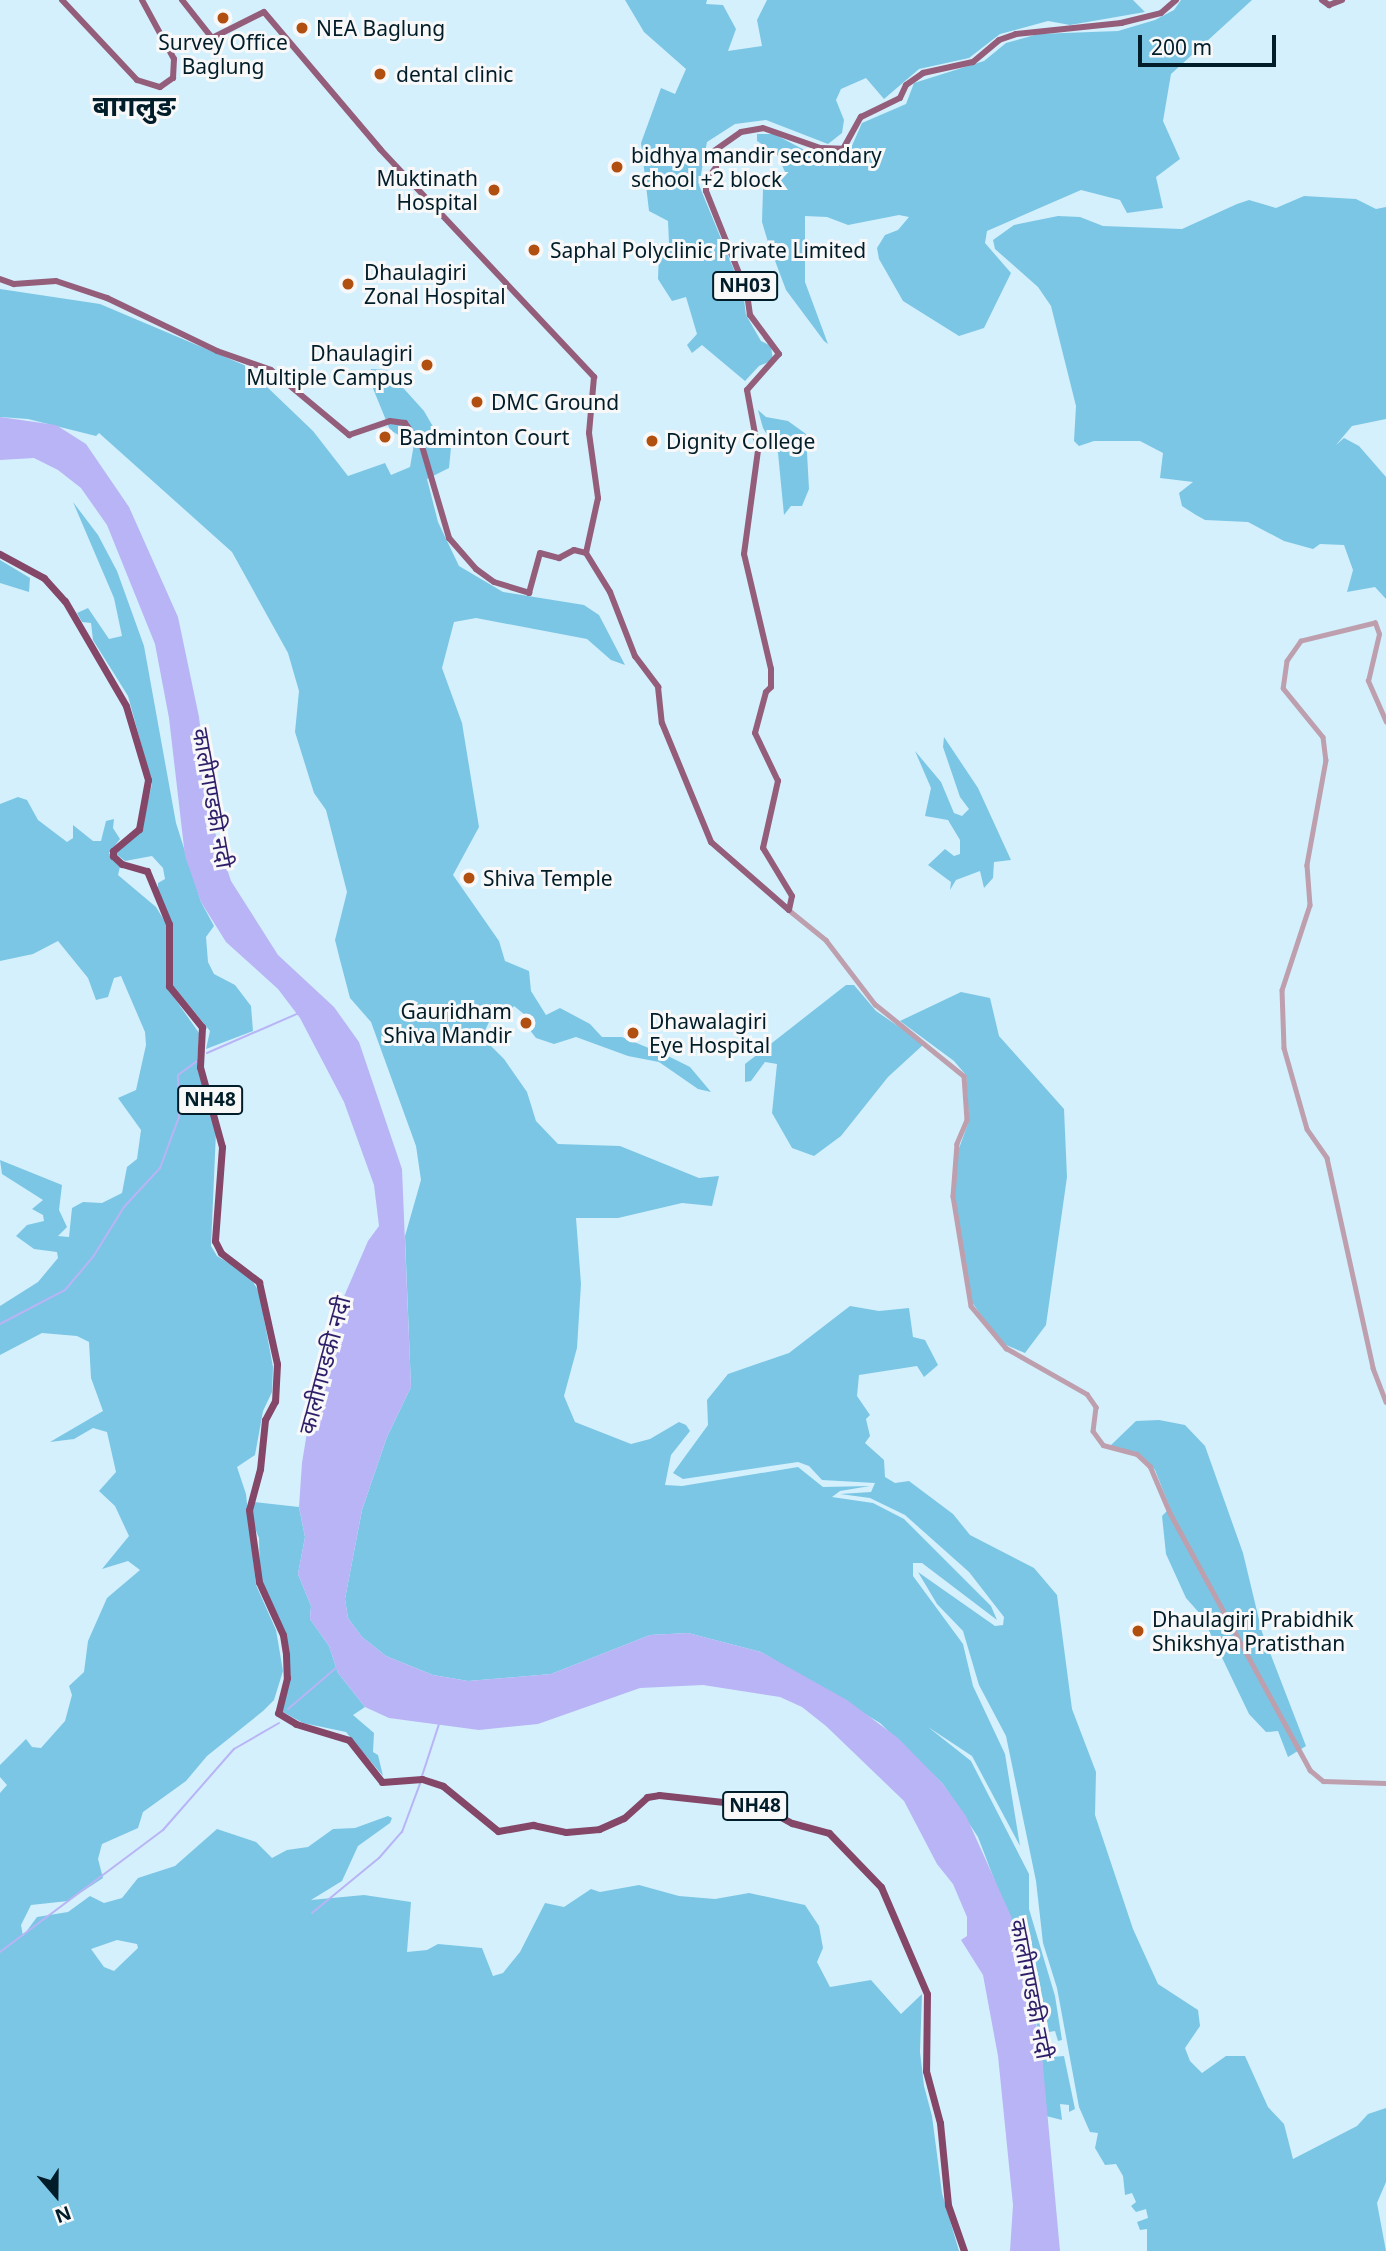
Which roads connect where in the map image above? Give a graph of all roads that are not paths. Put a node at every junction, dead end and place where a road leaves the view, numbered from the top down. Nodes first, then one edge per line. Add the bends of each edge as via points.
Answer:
1 (62, 0) edge
2 (142, 0) edge
3 (182, 0) edge
4 (1175, 0) edge
5 (1322, 0) edge
6 (1342, 0) edge
7 (0, 279) edge
8 (586, 553) junction
9 (0, 554) edge
10 (1386, 722) edge
11 (789, 909) junction
12 (1386, 1402) edge
13 (1386, 1783) edge
14 (964, 2251) edge

1 - 2 main road via 137,80 160,87 173,78 174,59
3 - 8 main road via 212,38 264,12 380,149 594,377 589,433 598,498
4 - 11 main road, NH03 via 1161,13 1121,23 1016,34 999,40 972,62 914,77 893,103 861,117 843,149 820,148 763,128 741,132 714,151 716,167 706,181 706,191 747,293 750,315 779,354 747,390 758,450 744,554 771,669 771,687 755,733 778,781 762,840 792,896
5 - 6 main road via 1329,5
7 - 8 main road via 14,284 56,281 107,298 217,351 271,370 349,435 390,421 405,423 422,446 449,538 494,582 529,593 540,553 559,558 574,550
8 - 11 main road via 610,592 635,656 658,687 662,723 711,842
9 - 14 highway, NH48 via 44,578 65,601 126,706 148,780 139,830 113,856 122,864 147,871 169,924 169,986 202,1027 200,1067 222,1147 215,1241 221,1253 258,1282 277,1364 275,1401 265,1420 259,1474 248,1510 258,1551 259,1582 285,1647 287,1678 276,1709 280,1716 349,1740 382,1782 422,1779 443,1786 498,1831 533,1825 566,1832 605,1828 624,1818 643,1799 659,1795 761,1807 792,1823 829,1833 881,1887 927,1994 926,2071 940,2123 943,2182
10 - 12 street via 1368,681 1379,634 1375,623 1301,641 1287,661 1283,688 1323,737 1326,761 1307,865 1310,905 1282,990 1284,1048 1307,1129 1327,1158 1375,1376
11 - 13 street via 826,940 875,1004 964,1076 967,1120 957,1144 953,1196 966,1291 976,1313 1006,1348 1087,1394 1096,1407 1093,1431 1103,1445 1137,1454 1150,1466 1170,1513 1310,1770 1323,1781

